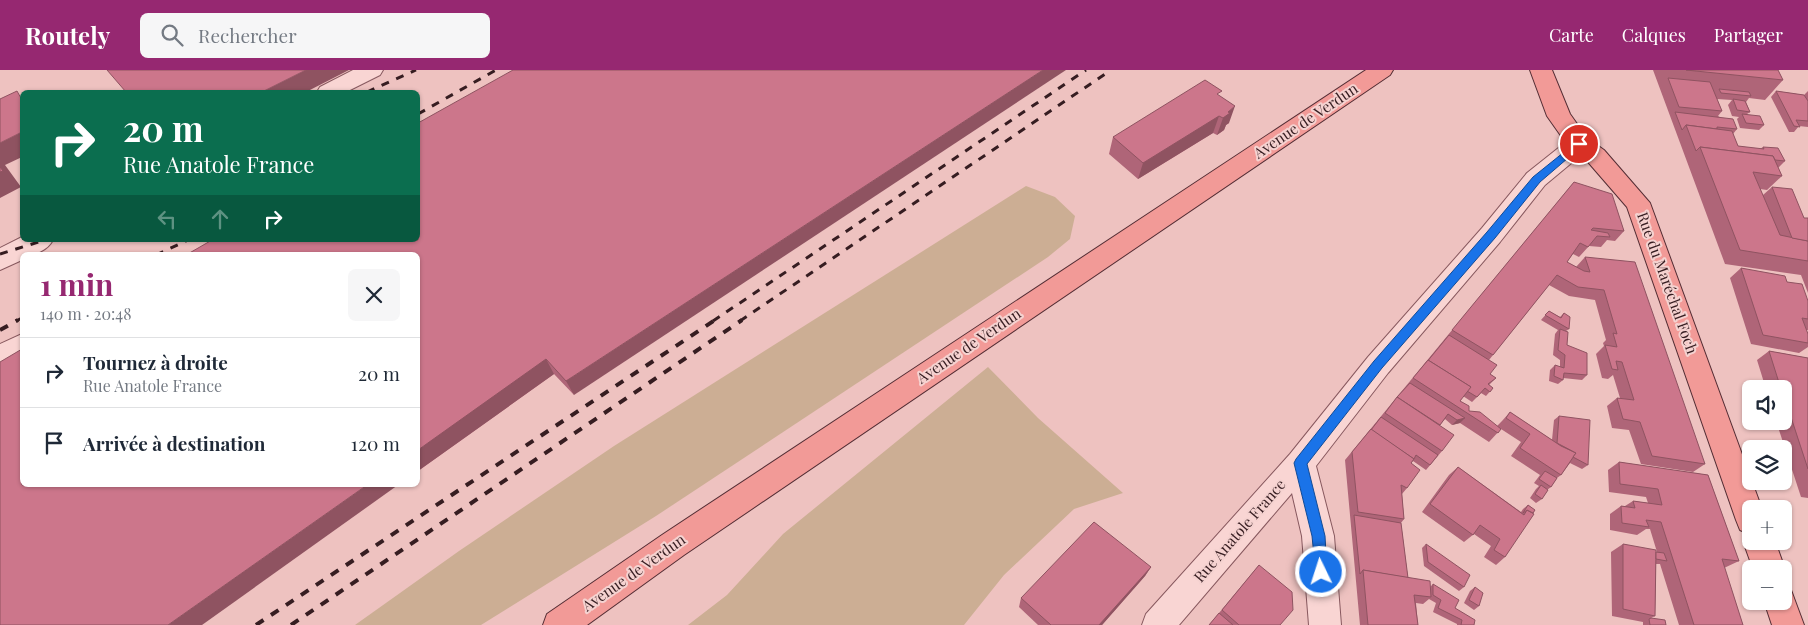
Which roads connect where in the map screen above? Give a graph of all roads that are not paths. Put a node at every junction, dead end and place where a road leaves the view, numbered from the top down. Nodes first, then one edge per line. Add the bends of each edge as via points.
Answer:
1 (372, 70) edge
2 (1382, 70) edge
3 (1541, 70) edge
4 (332, 90) edge
5 (1579, 144) junction
6 (36, 242) edge
7 (0, 260) edge
8 (20, 346) edge
9 (0, 358) edge
10 (1300, 463) junction
11 (1744, 500) edge
12 (1783, 610) edge
13 (559, 625) edge
14 (1158, 625) edge
15 (1324, 625) edge
16 (1788, 625) edge

1 - 4 street
2 - 13 main road, Avenue de Verdun via 681,539
3 - 5 main road, Rue du Maréchal Foch via 1558,116
5 - 10 street, Rue Anatole France via 1536,180 1378,365
5 - 11 main road, Rue du Maréchal Foch via 1596,156 1638,203
6 - 7 street
8 - 9 street
10 - 14 street, Rue Anatole France
10 - 15 street via 1318,536
12 - 16 main road

